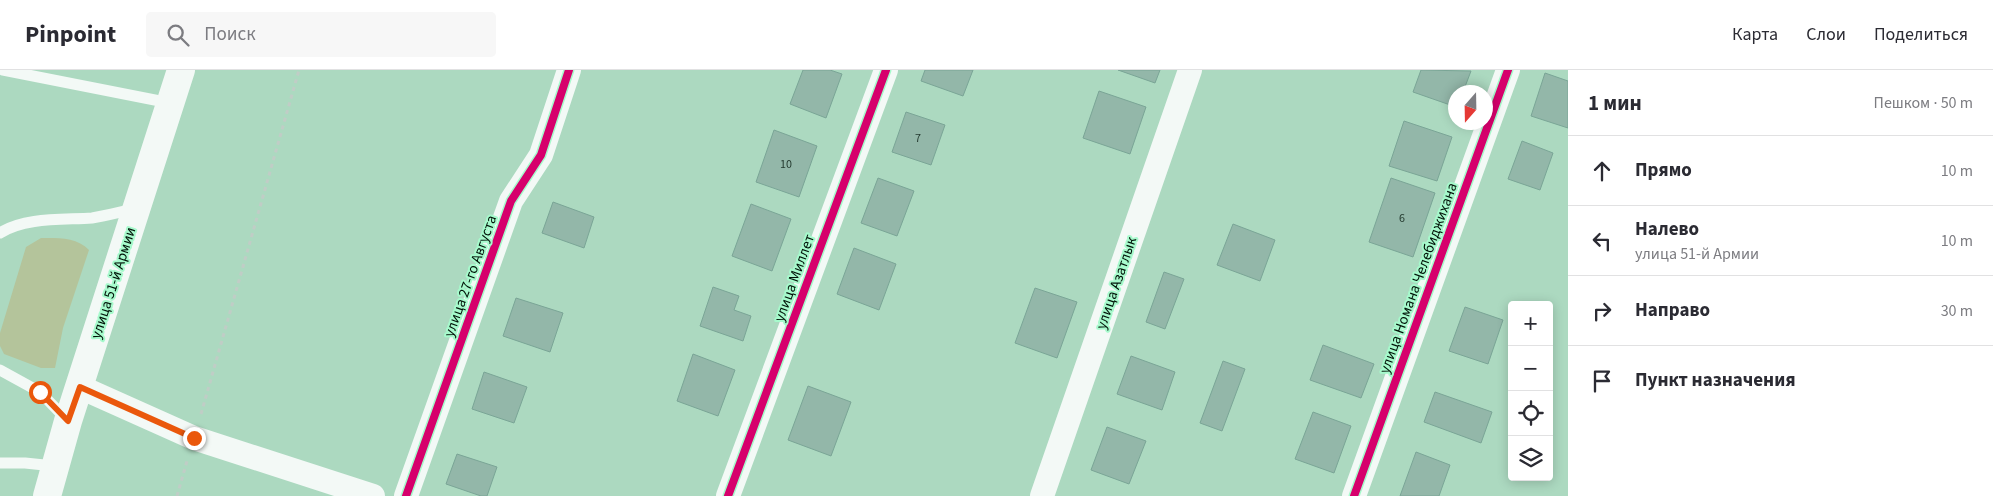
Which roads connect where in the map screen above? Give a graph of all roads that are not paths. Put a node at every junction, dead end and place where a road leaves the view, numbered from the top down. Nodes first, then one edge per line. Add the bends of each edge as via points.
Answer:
1 (3, 70) edge
2 (181, 70) edge
3 (569, 70) edge
4 (886, 70) edge
5 (1190, 70) edge
6 (1508, 70) edge
7 (170, 103) junction
8 (136, 209) junction
9 (0, 233) edge
10 (0, 370) edge
11 (80, 387) junction
12 (68, 421) junction
13 (0, 463) edge
14 (54, 466) junction
15 (47, 496) edge
16 (373, 496) edge
17 (406, 496) edge
18 (728, 496) edge
19 (1042, 496) edge
20 (1354, 496) edge

1 - 7 lane
2 - 7 main road, улица 51-й Армии
3 - 17 street, улица 27-го Августа via 540,155 511,202
4 - 18 street, улица Миллет
5 - 19 street, улица Азатлык
6 - 20 street, улица Номана Челебиджихана
7 - 8 main road, улица 51-й Армии
8 - 9 lane via 93,218 53,219 9,228
8 - 11 main road, улица 51-й Армии
10 - 12 lane via 40,392
11 - 12 main road, улица 51-й Армии
11 - 16 street via 194,438
12 - 14 main road, улица 51-й Армии
13 - 14 lane
14 - 15 main road, улица 51-й Армии

